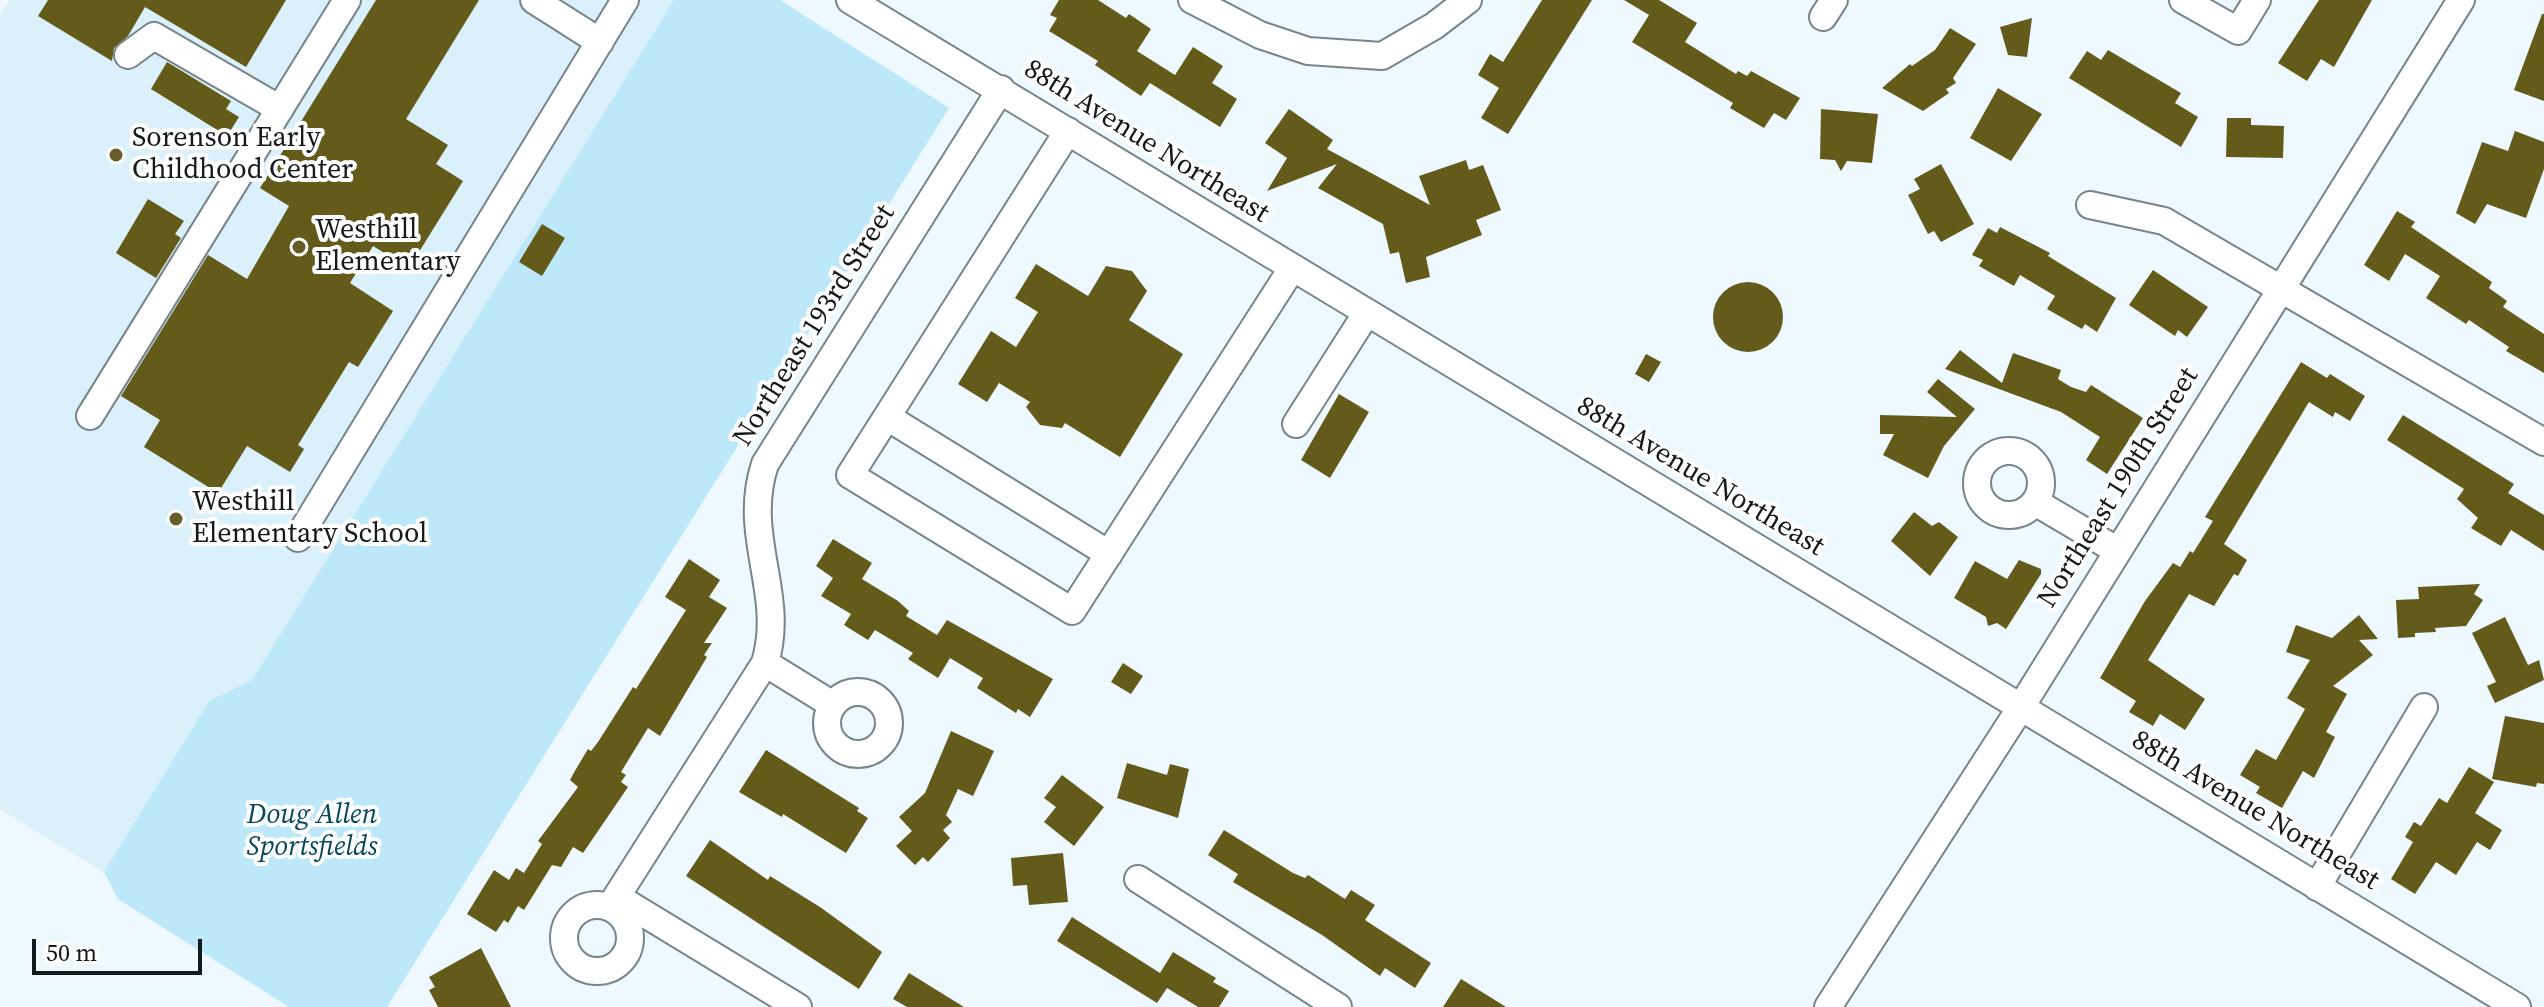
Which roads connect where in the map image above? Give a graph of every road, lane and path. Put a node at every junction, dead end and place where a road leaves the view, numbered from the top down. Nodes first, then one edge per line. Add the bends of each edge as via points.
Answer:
1 (347, 0) edge
2 (534, 0) edge
3 (625, 0) edge
4 (850, 0) edge
5 (1192, 0) edge
6 (1468, 0) edge
7 (2183, 0) edge
8 (2257, 0) edge
9 (2461, 0) edge
10 (567, 8) edge
11 (600, 42) junction
12 (128, 55) dead end
13 (1001, 89) junction
14 (280, 109) junction
15 (1068, 131) junction
16 (2090, 205) dead end
17 (1291, 270) junction
18 (2281, 289) junction
19 (1366, 314) junction
20 (90, 416) dead end
21 (887, 417) junction
22 (1296, 424) dead end
23 (2544, 442) edge
24 (2035, 502) dead end
25 (298, 538) dead end
26 (2118, 551) junction
27 (1109, 554) junction
28 (765, 663) junction
29 (833, 705) dead end
30 (2021, 707) junction
31 (2424, 707) dead end
32 (1138, 879) dead end
33 (2317, 887) junction
34 (798, 1007) edge
35 (1338, 1007) edge
36 (1828, 1007) edge
37 (2517, 1007) edge

1 - 14 street
2 - 10 street
3 - 11 street
4 - 13 street, 88th Avenue Northeast
5 - 6 street via 1260,35 1308,51 1382,56
7 - 8 street via 2238,31
9 - 18 street, Northeast 190th Street
10 - 11 street
11 - 25 street
12 - 14 street via 154,36
13 - 15 street, 88th Avenue Northeast
13 - 28 street, Northeast 193rd Street via 765,464 755,511 773,623
14 - 20 street
15 - 17 street, 88th Avenue Northeast
15 - 21 street
16 - 18 street via 2164,221
17 - 19 street, 88th Avenue Northeast
17 - 27 street
18 - 23 street
18 - 26 street, Northeast 190th Street
19 - 22 street
19 - 30 street, 88th Avenue Northeast
21 - 27 street
21 - 27 street via 850,475 1072,611
24 - 26 street
26 - 30 street, Northeast 190th Street
28 - 29 street
28 - 34 street, Northeast 193rd Street via 614,902
30 - 33 street, 88th Avenue Northeast
30 - 36 street, Northeast 190th Street
31 - 33 street
32 - 35 street
33 - 37 street, 88th Avenue Northeast

